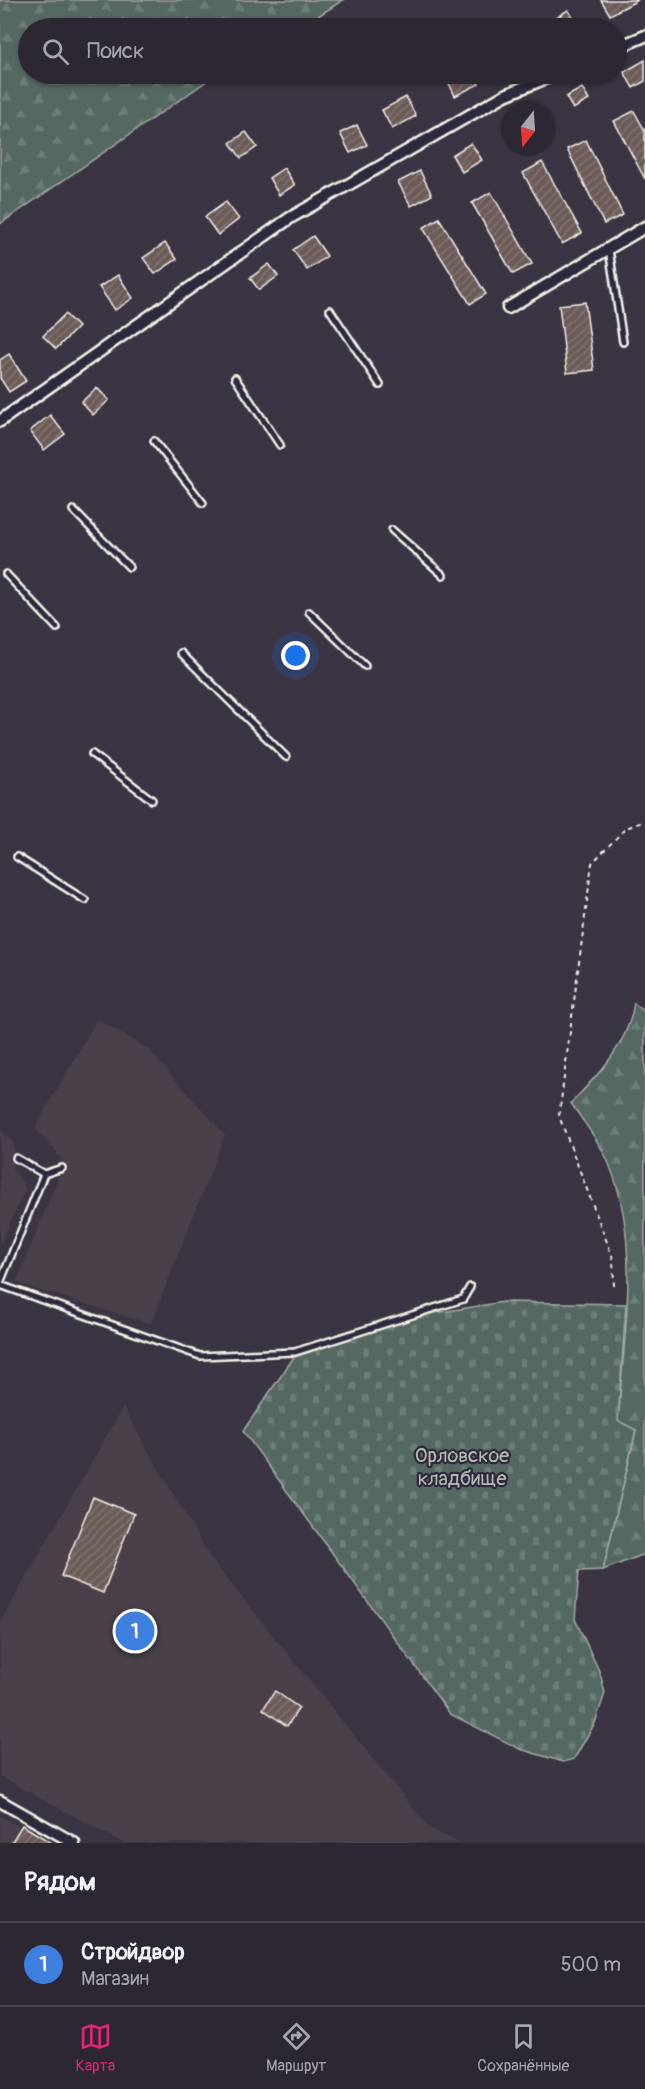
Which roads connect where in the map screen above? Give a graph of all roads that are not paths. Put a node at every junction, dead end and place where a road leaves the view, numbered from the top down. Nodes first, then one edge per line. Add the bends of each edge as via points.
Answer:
1 (645, 36) edge
2 (627, 43) edge
3 (532, 84) edge
4 (645, 226) edge
5 (609, 248) junction
6 (508, 308) dead end
7 (330, 310) dead end
8 (623, 342) dead end
9 (235, 378) dead end
10 (380, 385) dead end
11 (0, 422) edge
12 (154, 441) dead end
13 (280, 446) dead end
14 (203, 503) dead end
15 (73, 510) dead end
16 (392, 530) dead end
17 (129, 567) dead end
18 (6, 573) dead end
19 (443, 575) dead end
20 (309, 612) dead end
21 (57, 628) dead end
22 (181, 653) dead end
23 (364, 666) dead end
24 (92, 754) dead end
25 (286, 757) dead end
26 (152, 800) dead end
27 (17, 856) dead end
28 (85, 900) dead end
29 (16, 1158) dead end
30 (62, 1168) dead end
31 (44, 1174) junction
32 (0, 1284) edge
33 (470, 1287) dead end
34 (0, 1802) edge
35 (74, 1843) edge

1 - 2 street
3 - 11 street via 505,95 290,218
4 - 5 street
5 - 6 street
5 - 8 lane
7 - 10 lane
9 - 13 lane
12 - 14 lane
15 - 17 lane
16 - 19 lane
18 - 21 lane
20 - 23 lane
22 - 25 lane
24 - 26 lane
27 - 28 lane
29 - 31 lane
30 - 31 lane
31 - 32 lane
32 - 33 lane via 200,1356 295,1352 463,1299
34 - 35 street

